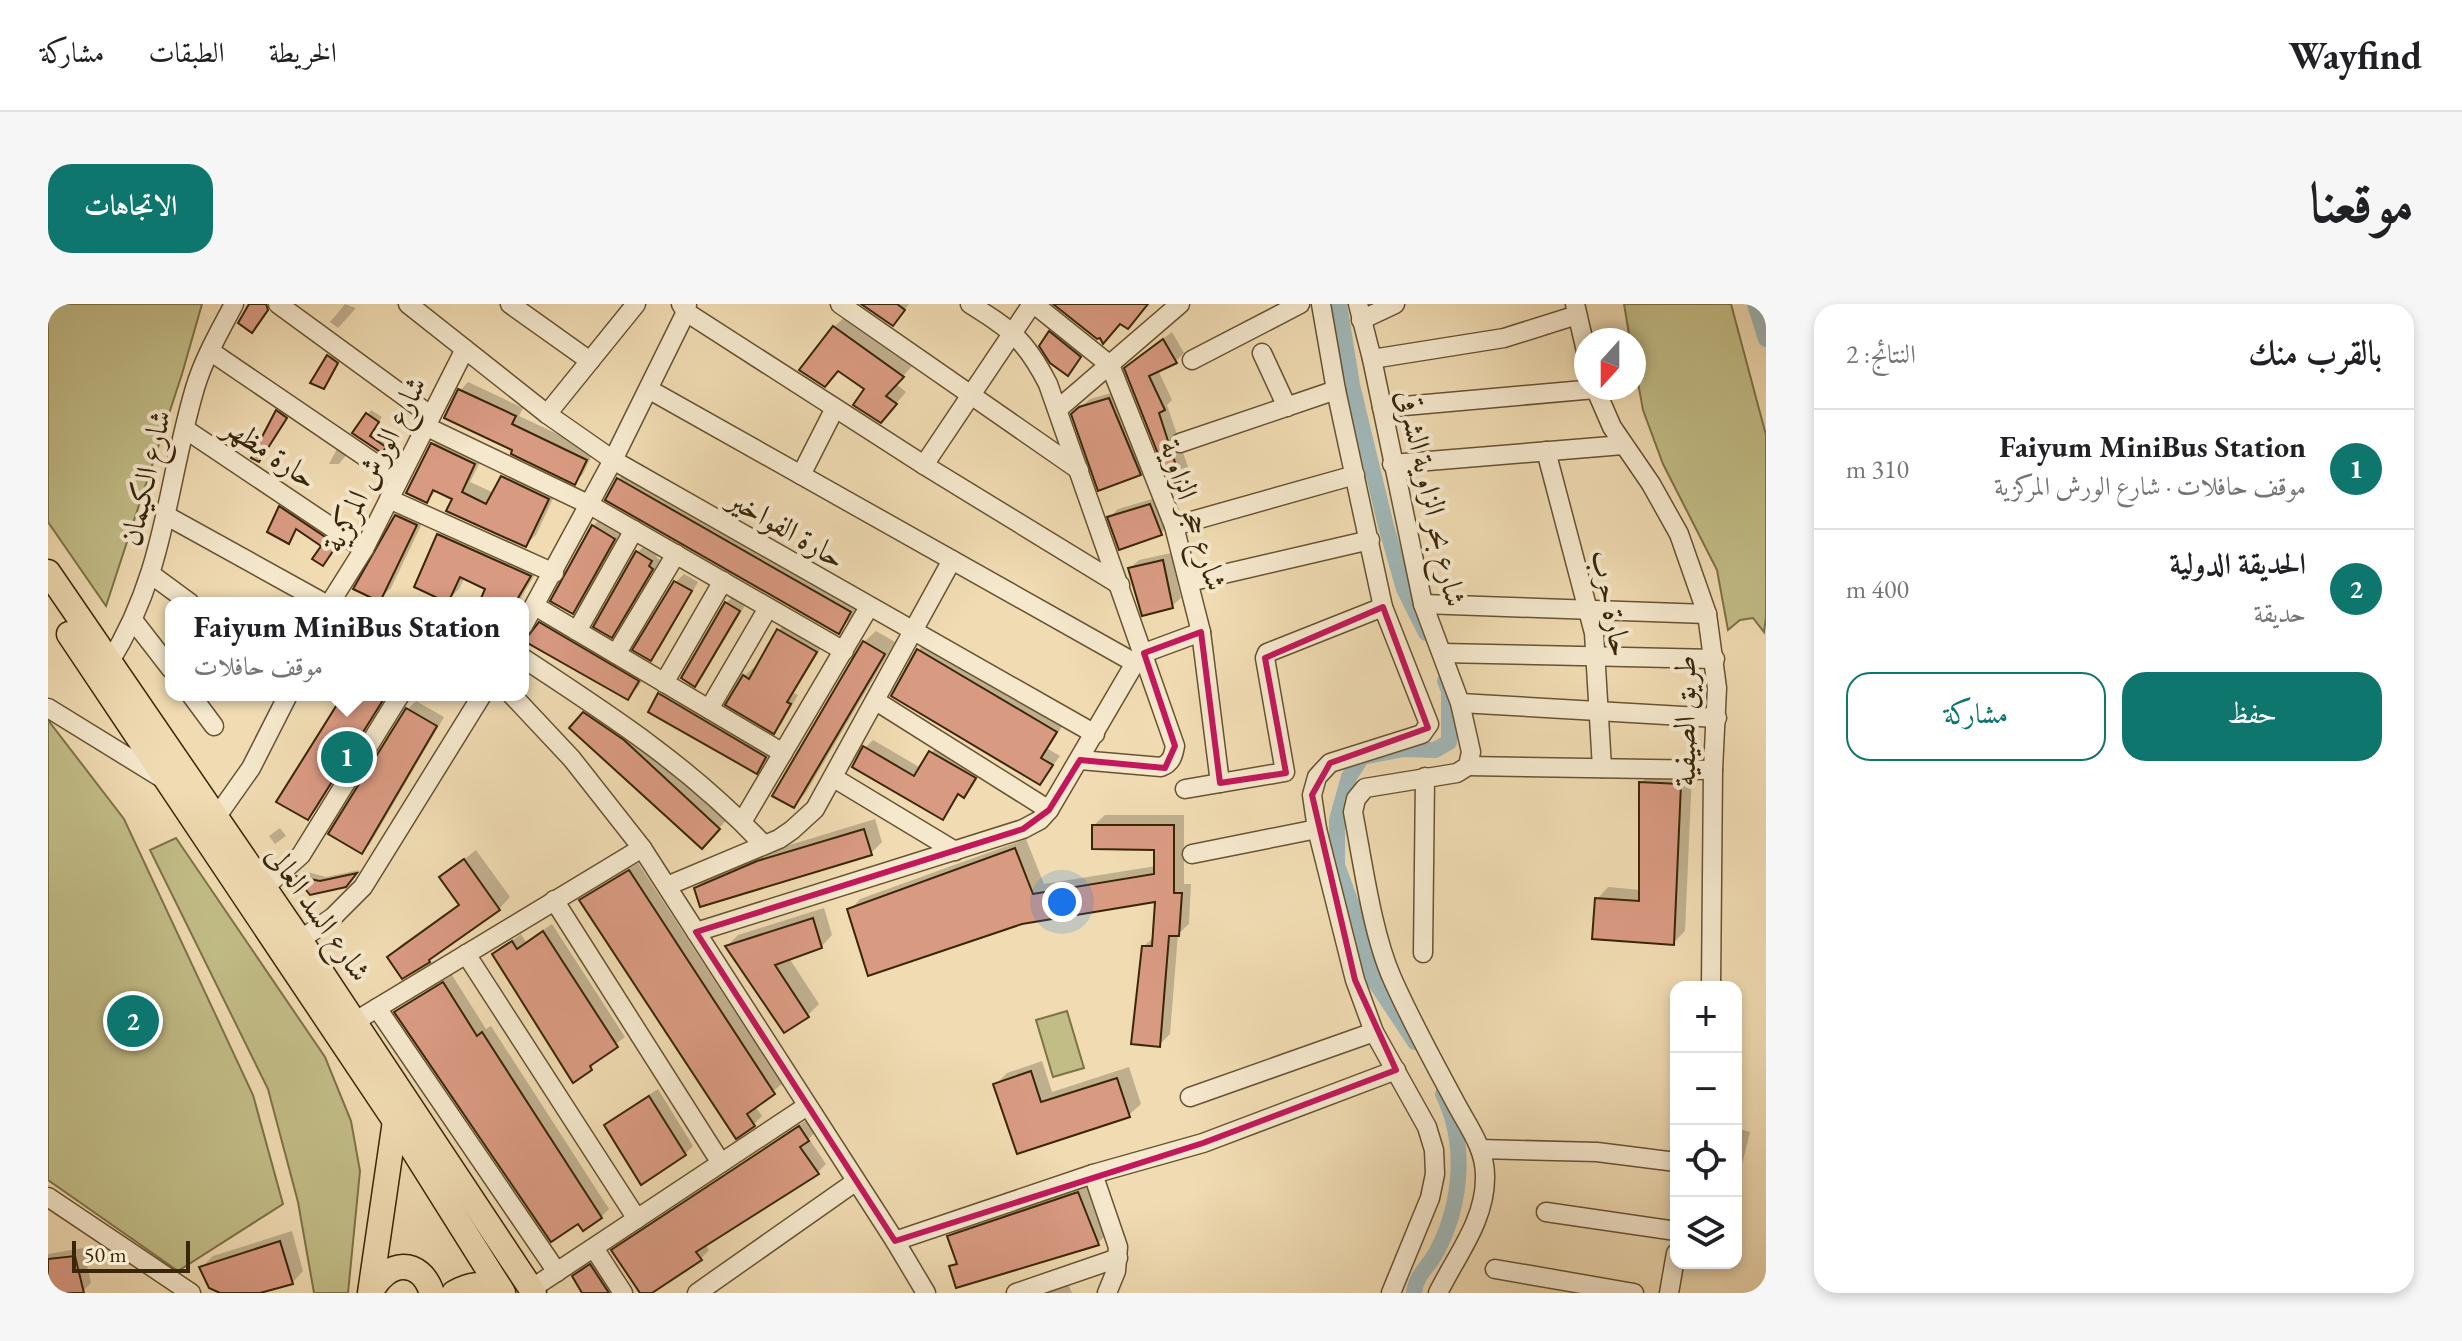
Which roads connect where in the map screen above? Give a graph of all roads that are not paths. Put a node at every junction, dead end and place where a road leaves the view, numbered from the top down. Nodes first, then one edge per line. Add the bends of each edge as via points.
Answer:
1 (234, 304) edge
2 (278, 304) edge
3 (408, 304) edge
4 (510, 304) edge
5 (840, 304) edge
6 (970, 304) edge
7 (1033, 304) edge
8 (1300, 304) edge
9 (1321, 304) edge
10 (1395, 304) edge
11 (685, 307) edge
12 (1169, 307) edge
13 (626, 308) edge
14 (1576, 310) edge
15 (1360, 312) edge
16 (1013, 331) junction
17 (465, 349) junction
18 (210, 351) junction
19 (1262, 353) dead end
20 (1372, 359) junction
21 (1192, 360) dead end
22 (590, 361) junction
23 (1110, 365) junction
24 (650, 390) junction
25 (1336, 390) junction
26 (1574, 390) edge
27 (971, 395) junction
28 (1601, 400) edge
29 (1287, 407) junction
30 (835, 408) junction
31 (1382, 408) junction
32 (1058, 409) junction
33 (547, 414) junction
34 (427, 421) junction
35 (185, 429) junction
36 (1180, 443) dead end
37 (1623, 445) junction
38 (1546, 451) junction
39 (613, 460) junction
40 (1392, 464) junction
41 (924, 465) junction
42 (1079, 470) junction
43 (801, 475) junction
44 (1355, 475) junction
45 (398, 479) junction
46 (389, 499) junction
47 (590, 505) junction
48 (167, 516) junction
49 (1174, 526) junction
50 (634, 530) junction
51 (1370, 540) junction
52 (364, 549) junction
53 (676, 554) junction
54 (952, 560) junction
55 (48, 572) edge
56 (554, 573) junction
57 (152, 575) junction
58 (723, 581) junction
59 (1189, 582) junction
60 (1120, 585) junction
61 (182, 597) edge
62 (316, 597) edge
63 (331, 597) edge
64 (48, 602) edge
65 (1423, 604) junction
66 (535, 606) junction
67 (869, 607) junction
68 (1383, 607) junction
69 (768, 608) junction
70 (1590, 610) junction
71 (1707, 614) junction
72 (529, 616) edge
73 (133, 620) junction
74 (577, 631) junction
75 (913, 632) junction
76 (1201, 632) junction
77 (844, 651) junction
78 (1442, 653) junction
79 (616, 654) junction
80 (1597, 657) junction
81 (1139, 658) junction
82 (1715, 659) junction
83 (165, 661) edge
84 (529, 662) edge
85 (109, 663) junction
86 (664, 683) junction
87 (195, 701) edge
88 (285, 701) edge
89 (396, 701) edge
90 (478, 701) edge
91 (518, 701) edge
92 (876, 701) junction
93 (1460, 703) junction
94 (48, 708) edge
95 (709, 709) junction
96 (1600, 711) junction
97 (1717, 718) junction
98 (214, 726) dead end
99 (1095, 734) junction
100 (783, 753) junction
101 (1080, 760) junction
102 (1468, 766) junction
103 (1602, 768) junction
104 (1713, 770) junction
105 (1425, 777) junction
106 (834, 778) junction
107 (167, 781) junction
108 (1220, 783) junction
109 (1185, 789) dead end
110 (1049, 810) junction
111 (215, 819) junction
112 (742, 822) junction
113 (1317, 829) junction
114 (764, 845) junction
115 (642, 848) junction
116 (955, 851) junction
117 (1192, 854) dead end
118 (667, 886) junction
119 (264, 888) junction
120 (554, 900) junction
121 (696, 932) junction
122 (300, 940) junction
123 (1423, 953) dead end
124 (466, 954) junction
125 (1711, 981) edge
126 (316, 984) junction
127 (377, 1008) junction
128 (345, 1028) junction
129 (1374, 1032) junction
130 (1396, 1070) junction
131 (1190, 1097) dead end
132 (807, 1106) junction
133 (395, 1121) junction
134 (1480, 1149) junction
135 (1670, 1161) edge
136 (721, 1163) junction
137 (1093, 1174) junction
138 (855, 1182) junction
139 (48, 1197) edge
140 (1546, 1212) dead end
141 (637, 1219) junction
142 (1670, 1230) edge
143 (895, 1241) junction
144 (594, 1248) junction
145 (1118, 1258) junction
146 (1495, 1269) dead end
147 (1673, 1269) edge
148 (557, 1272) junction
149 (502, 1290) edge
150 (919, 1290) edge
151 (533, 1291) edge
152 (191, 1293) edge
153 (370, 1293) edge
154 (432, 1293) edge
155 (454, 1293) edge
156 (623, 1293) edge
157 (697, 1293) edge
158 (1016, 1293) edge
159 (1107, 1293) edge
160 (1391, 1293) edge
161 (1438, 1293) edge
162 (1634, 1293) edge
163 (1669, 1293) edge

1 - 18 street, شارع الكيمان
2 - 34 street
3 - 17 street, حارة الفواخير
4 - 22 street
5 - 27 street
6 - 16 street
7 - 16 street
7 - 23 street, شارع حجر الزاوية
8 - 21 street
9 - 25 street
10 - 15 street
11 - 24 street
11 - 30 street
12 - 23 street
13 - 22 street
14 - 20 street via 1504,338
15 - 20 street, شارع بحر الزاوية الشرقى
16 - 27 street
16 - 32 street via 1039,365
17 - 33 street, حارة الفواخير
17 - 34 street, شارع الورش المركزية
18 - 35 street, شارع الكيمان
18 - 45 street
19 - 29 street
20 - 31 street, شارع بحر الزاوية الشرقى
22 - 33 street
23 - 32 street
23 - 49 street, شارع حجر الزاوية
24 - 39 street
24 - 43 street
25 - 29 street
25 - 44 street
26 - 31 street
27 - 41 street
27 - 42 street
28 - 37 street, طريق الصيفية
29 - 36 street
30 - 41 street
30 - 43 street
31 - 40 street, شارع بحر الزاوية الشرقى
32 - 42 street
33 - 39 street, حارة الفواخير
34 - 45 street, شارع الورش المركزية
34 - 47 street
35 - 48 street, شارع الكيمان
35 - 52 street, حارة مظهر
37 - 38 street
37 - 71 street, طريق الصيفية via 1679,534
38 - 40 street
38 - 70 street, حارة حرب
39 - 47 street
39 - 67 street, حارة الفواخير
40 - 65 street, شارع بحر الزاوية الشرقى
41 - 60 street
42 - 60 street
43 - 54 street
44 - 49 street
44 - 51 street
45 - 46 street, شارع الورش المركزية
46 - 52 street, شارع الورش المركزية
46 - 56 street
47 - 50 street
47 - 56 street
48 - 57 street, شارع الكيمان
48 - 62 street
49 - 59 street, شارع حجر الزاوية
50 - 53 street
50 - 74 street
51 - 59 street
51 - 68 street
52 - 63 street, شارع الورش المركزية
53 - 58 street
53 - 79 street
54 - 75 street
54 - 81 street
55 - 85 main road, شارع السد العالى
56 - 66 street
57 - 61 street
57 - 73 street, شارع الكيمان
58 - 69 street
58 - 86 street
59 - 76 street, شارع حجر الزاوية
60 - 81 street
64 - 107 main road, شارع السد العالى
65 - 70 street
65 - 78 street, شارع بحر الزاوية الشرقى
66 - 72 street
66 - 74 street
67 - 75 street, حارة الفواخير
67 - 77 street
68 - 108 street via 1267,653 1264,662 1285,772
68 - 113 street via 1428,728 1322,769 1312,795
69 - 77 street
69 - 95 street
70 - 71 street
70 - 80 street, حارة حرب
71 - 82 street, طريق الصيفية
73 - 83 street
73 - 85 street, شارع الكيمان
74 - 79 street
75 - 92 street
75 - 99 street, حارة الفواخير
76 - 81 street
76 - 108 street, شارع حجر الزاوية
77 - 100 street
78 - 80 street
78 - 93 street, شارع بحر الزاوية الشرقى
79 - 86 street
80 - 82 street
80 - 96 street, حارة حرب
81 - 99 street
81 - 101 street via 1175,746 1173,757 1161,767
82 - 97 street, طريق الصيفية
84 - 112 street via 671,758
85 - 111 main road, شارع السد العالى
86 - 95 street
87 - 98 street
88 - 111 street via 251,768
89 - 119 street via 301,855
90 - 122 street via 363,887
91 - 115 street via 572,759
92 - 106 street
92 - 110 street
93 - 96 street
93 - 102 street, شارع بحر الزاوية الشرقى via 1471,752
94 - 107 street
95 - 100 street
96 - 97 street
96 - 103 street, حارة حرب
97 - 104 street, طريق الصيفية
99 - 101 street
100 - 112 street
101 - 110 street
102 - 103 street
102 - 105 street via 1457,773
103 - 104 street
104 - 125 street, طريق الصيفية
105 - 123 street
105 - 134 street via 1365,788 1353,812 1391,975
106 - 114 street via 805,820
106 - 116 street
107 - 126 main road, شارع السد العالى
108 - 109 street
110 - 116 street via 1023,829
111 - 119 main road, شارع السد العالى
112 - 114 street
113 - 117 street
113 - 129 street via 1355,980
114 - 118 street
115 - 118 street
115 - 120 street
116 - 121 street
118 - 121 street
119 - 122 main road, شارع السد العالى
120 - 124 street
120 - 136 street
121 - 132 street
122 - 126 main road, شارع السد العالى
124 - 127 street
124 - 141 street
126 - 128 main road, شارع السد العالى
127 - 128 street
127 - 148 street
128 - 133 main road, شارع السد العالى
128 - 151 main road, شارع السد العالى
129 - 130 street
129 - 131 street
130 - 137 street via 1203,1143
130 - 160 street via 1427,1127 1436,1162 1430,1198
132 - 136 street
132 - 138 street
133 - 149 main road, شارع السد العالى
133 - 153 main road
134 - 135 street via 1597,1152
134 - 161 street via 1483,1199
136 - 141 street
137 - 143 street
137 - 145 street
138 - 143 street
138 - 157 street
139 - 152 street
140 - 142 street
141 - 144 street
143 - 150 street
144 - 148 street
144 - 156 street
145 - 158 street
145 - 159 street
146 - 162 street
147 - 163 street
148 - 151 street
149 - 155 main road via 469,1285
153 - 154 main road via 384,1272 401,1267 417,1271

